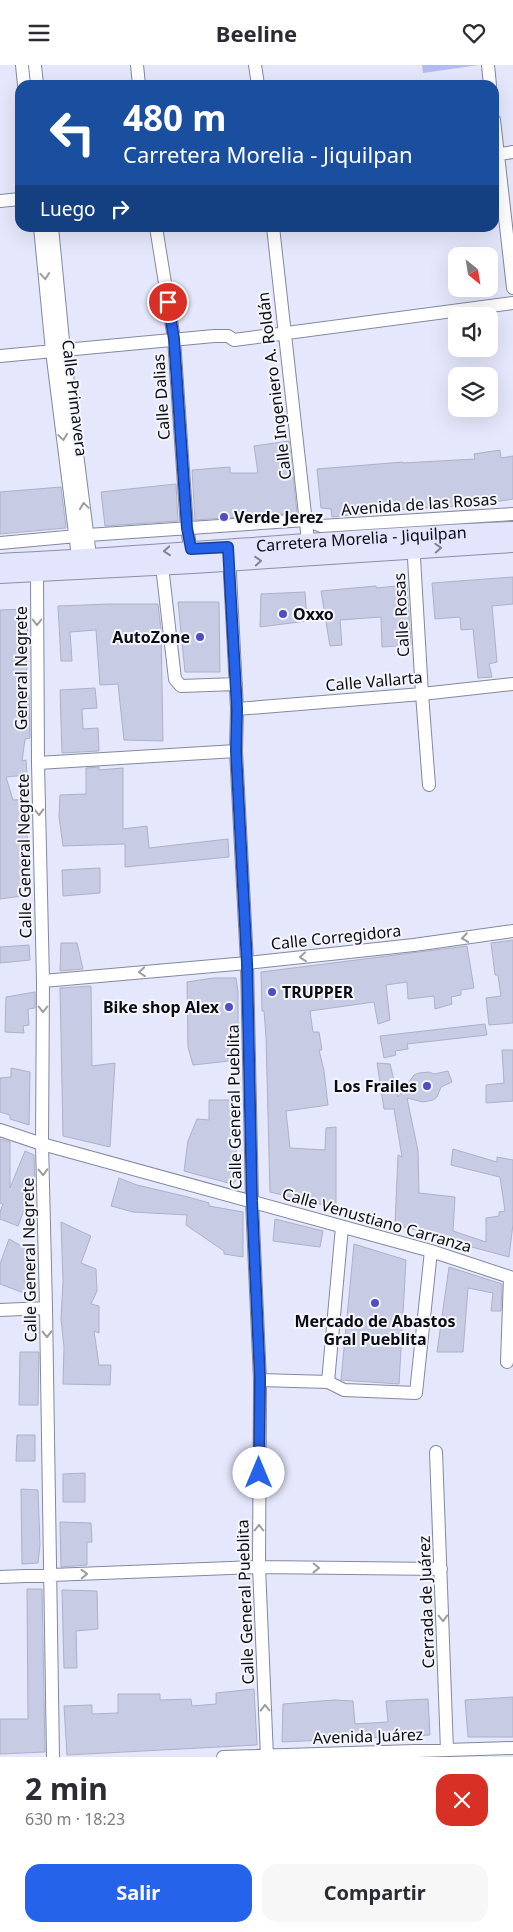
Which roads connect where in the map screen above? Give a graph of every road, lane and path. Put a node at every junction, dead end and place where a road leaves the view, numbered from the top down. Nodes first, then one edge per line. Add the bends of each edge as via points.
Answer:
1 (22, 65) edge
2 (35, 65) edge
3 (137, 65) edge
4 (255, 65) edge
5 (488, 65) edge
6 (24, 80) edge
7 (36, 80) edge
8 (138, 80) edge
9 (257, 80) edge
10 (490, 80) edge
11 (513, 152) edge
12 (499, 154) edge
13 (499, 178) edge
14 (15, 200) edge
15 (0, 201) edge
16 (41, 232) edge
17 (52, 232) edge
18 (157, 232) edge
19 (274, 232) edge
20 (513, 288) edge
21 (513, 303) edge
22 (284, 332) junction
23 (174, 339) junction
24 (58, 351) junction
25 (0, 356) edge
26 (513, 515) edge
27 (306, 520) junction
28 (187, 528) junction
29 (513, 530) edge
30 (82, 536) junction
31 (308, 541) junction
32 (413, 542) junction
33 (0, 543) edge
34 (513, 543) edge
35 (229, 555) junction
36 (192, 557) junction
37 (0, 562) edge
38 (85, 565) junction
39 (162, 566) junction
40 (37, 573) junction
41 (0, 575) edge
42 (236, 684) junction
43 (513, 684) edge
44 (422, 694) junction
45 (237, 709) junction
46 (236, 751) junction
47 (38, 763) junction
48 (429, 785) dead end
49 (513, 931) edge
50 (247, 963) junction
51 (43, 981) junction
52 (0, 1130) edge
53 (42, 1144) junction
54 (252, 1201) junction
55 (342, 1227) junction
56 (431, 1251) junction
57 (512, 1277) edge
58 (46, 1308) junction
59 (0, 1310) edge
60 (507, 1362) dead end
61 (260, 1379) junction
62 (328, 1382) junction
63 (436, 1452) dead end
64 (259, 1567) junction
65 (441, 1569) junction
66 (49, 1575) junction
67 (0, 1577) edge
68 (511, 1751) edge
69 (454, 1752) edge
70 (267, 1756) edge
71 (53, 1757) edge
72 (223, 1757) edge

1 - 6 street
2 - 7 street
3 - 8 street
4 - 9 street
5 - 10 street
11 - 12 street
13 - 20 street
14 - 15 street
16 -> 24 street, Calle Primavera
17 - 24 street, Calle Primavera
18 - 23 street, Calle Dalias
19 - 22 street, Calle Ingeniero A. Roldán
21 - 22 street
22 - 23 street via 234,340 228,336
22 - 27 street, Calle Ingeniero A. Roldán
23 - 24 street
23 - 28 street, Calle Dalias
24 - 25 street
24 - 30 street, Calle Primavera
26 - 27 street, Avenida de las Rosas via 321,526
27 - 28 street, Avenida de las Rosas
27 - 31 street, Calle Ingeniero A. Roldán
28 - 30 street, Avenida de las Rosas
28 - 36 street, Calle Dalias
29 - 32 main road, Carretera Morelia - Jiquilpan
30 - 33 street, Avenida de las Rosas
30 - 38 street, Calle Primavera
31 - 32 main road, Carretera Morelia - Jiquilpan
31 - 35 main road, Carretera Morelia - Jiquilpan
32 -> 34 main road, Carretera Morelia - Jiquilpan
35 -> 32 main road, Carretera Morelia - Jiquilpan
32 - 44 street, Calle Rosas
35 - 36 main road, Carretera Morelia - Jiquilpan
35 - 42 street, Calle General Pueblita
36 -> 38 main road, Carretera Morelia - Jiquilpan
36 - 39 main road, Carretera Morelia - Jiquilpan
37 - 38 main road, Carretera Morelia - Jiquilpan
38 - 39 main road, Carretera Morelia - Jiquilpan
38 - 40 main road, Carretera Morelia - Jiquilpan
39 - 42 street via 174,679 181,686
40 - 41 main road, Carretera Morelia - Jiquilpan
40 -> 47 street, General Negrete
42 - 45 street, Calle General Pueblita
43 - 44 street, Calle Vallarta
44 - 45 street, Calle Vallarta
44 - 48 street, Calle Rosas
45 - 46 street, Calle General Pueblita
46 - 47 street
46 - 50 street, Calle General Pueblita
47 -> 51 street, Calle General Negrete
49 -> 50 street, Calle Corregidora
50 -> 51 street, Calle Corregidora
50 - 54 street, Calle General Pueblita
51 -> 53 street, Calle General Negrete
52 - 53 street, Calle Venustiano Carranza
53 - 54 street, Calle Venustiano Carranza
53 -> 58 street, Calle General Negrete
54 - 55 street, Calle Venustiano Carranza
54 - 61 street, Calle General Pueblita
55 - 56 street, Calle Venustiano Carranza
55 - 62 street
56 - 57 street, Calle Venustiano Carranza
56 - 62 street via 416,1393 344,1391
57 - 60 street
58 - 59 street
58 -> 66 street, Calle General Negrete
61 - 62 street
64 -> 61 street, Calle General Pueblita
63 - 65 street, Cerrada de Juárez
64 -> 65 street
66 -> 64 street
70 -> 64 street, Calle General Pueblita
65 -> 69 street, Cerrada de Juárez
66 - 67 street
66 - 71 street, Calle General Negrete
68 - 69 street, Avenida Juárez
69 - 70 street, Avenida Juárez
70 - 72 street, Avenida Juárez

